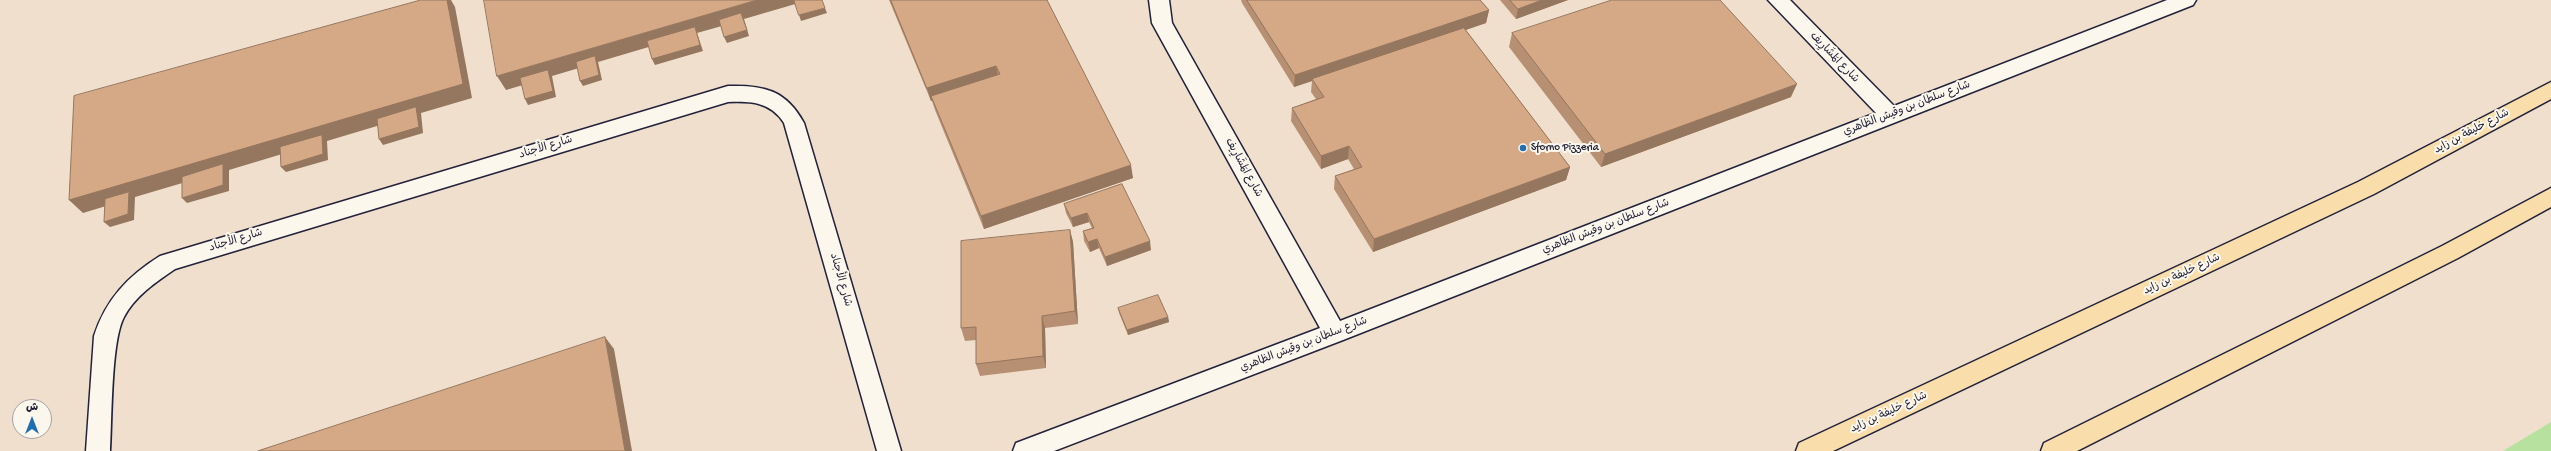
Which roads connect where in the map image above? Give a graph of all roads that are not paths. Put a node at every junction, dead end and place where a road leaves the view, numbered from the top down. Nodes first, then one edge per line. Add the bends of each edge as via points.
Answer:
1 (1159, 0) edge
2 (1778, 0) edge
3 (2186, 0) edge
4 (2551, 90) edge
5 (1890, 116) junction
6 (2551, 197) edge
7 (1335, 333) junction
8 (98, 451) edge
9 (889, 451) edge
10 (1025, 451) edge
11 (1808, 451) edge
12 (2053, 451) edge

1 - 7 street, شارع المَشَارِيف via 1162,23
2 - 5 street, شارع المَشَارِيف
3 - 5 street, شارع سلطان بن وقيش الظاهري
4 - 11 highway, شارع خليفة بن زايد via 2366,188
5 - 7 street, شارع سلطان بن وقيش الظاهري
6 - 12 highway via 2450,252
7 - 10 street, شارع سلطان بن وقيش الظاهري
8 - 9 street, شارع الأجناد via 106,336 110,320 119,303 132,288 168,262 728,94 746,92 763,95 777,102 788,111 794,123

